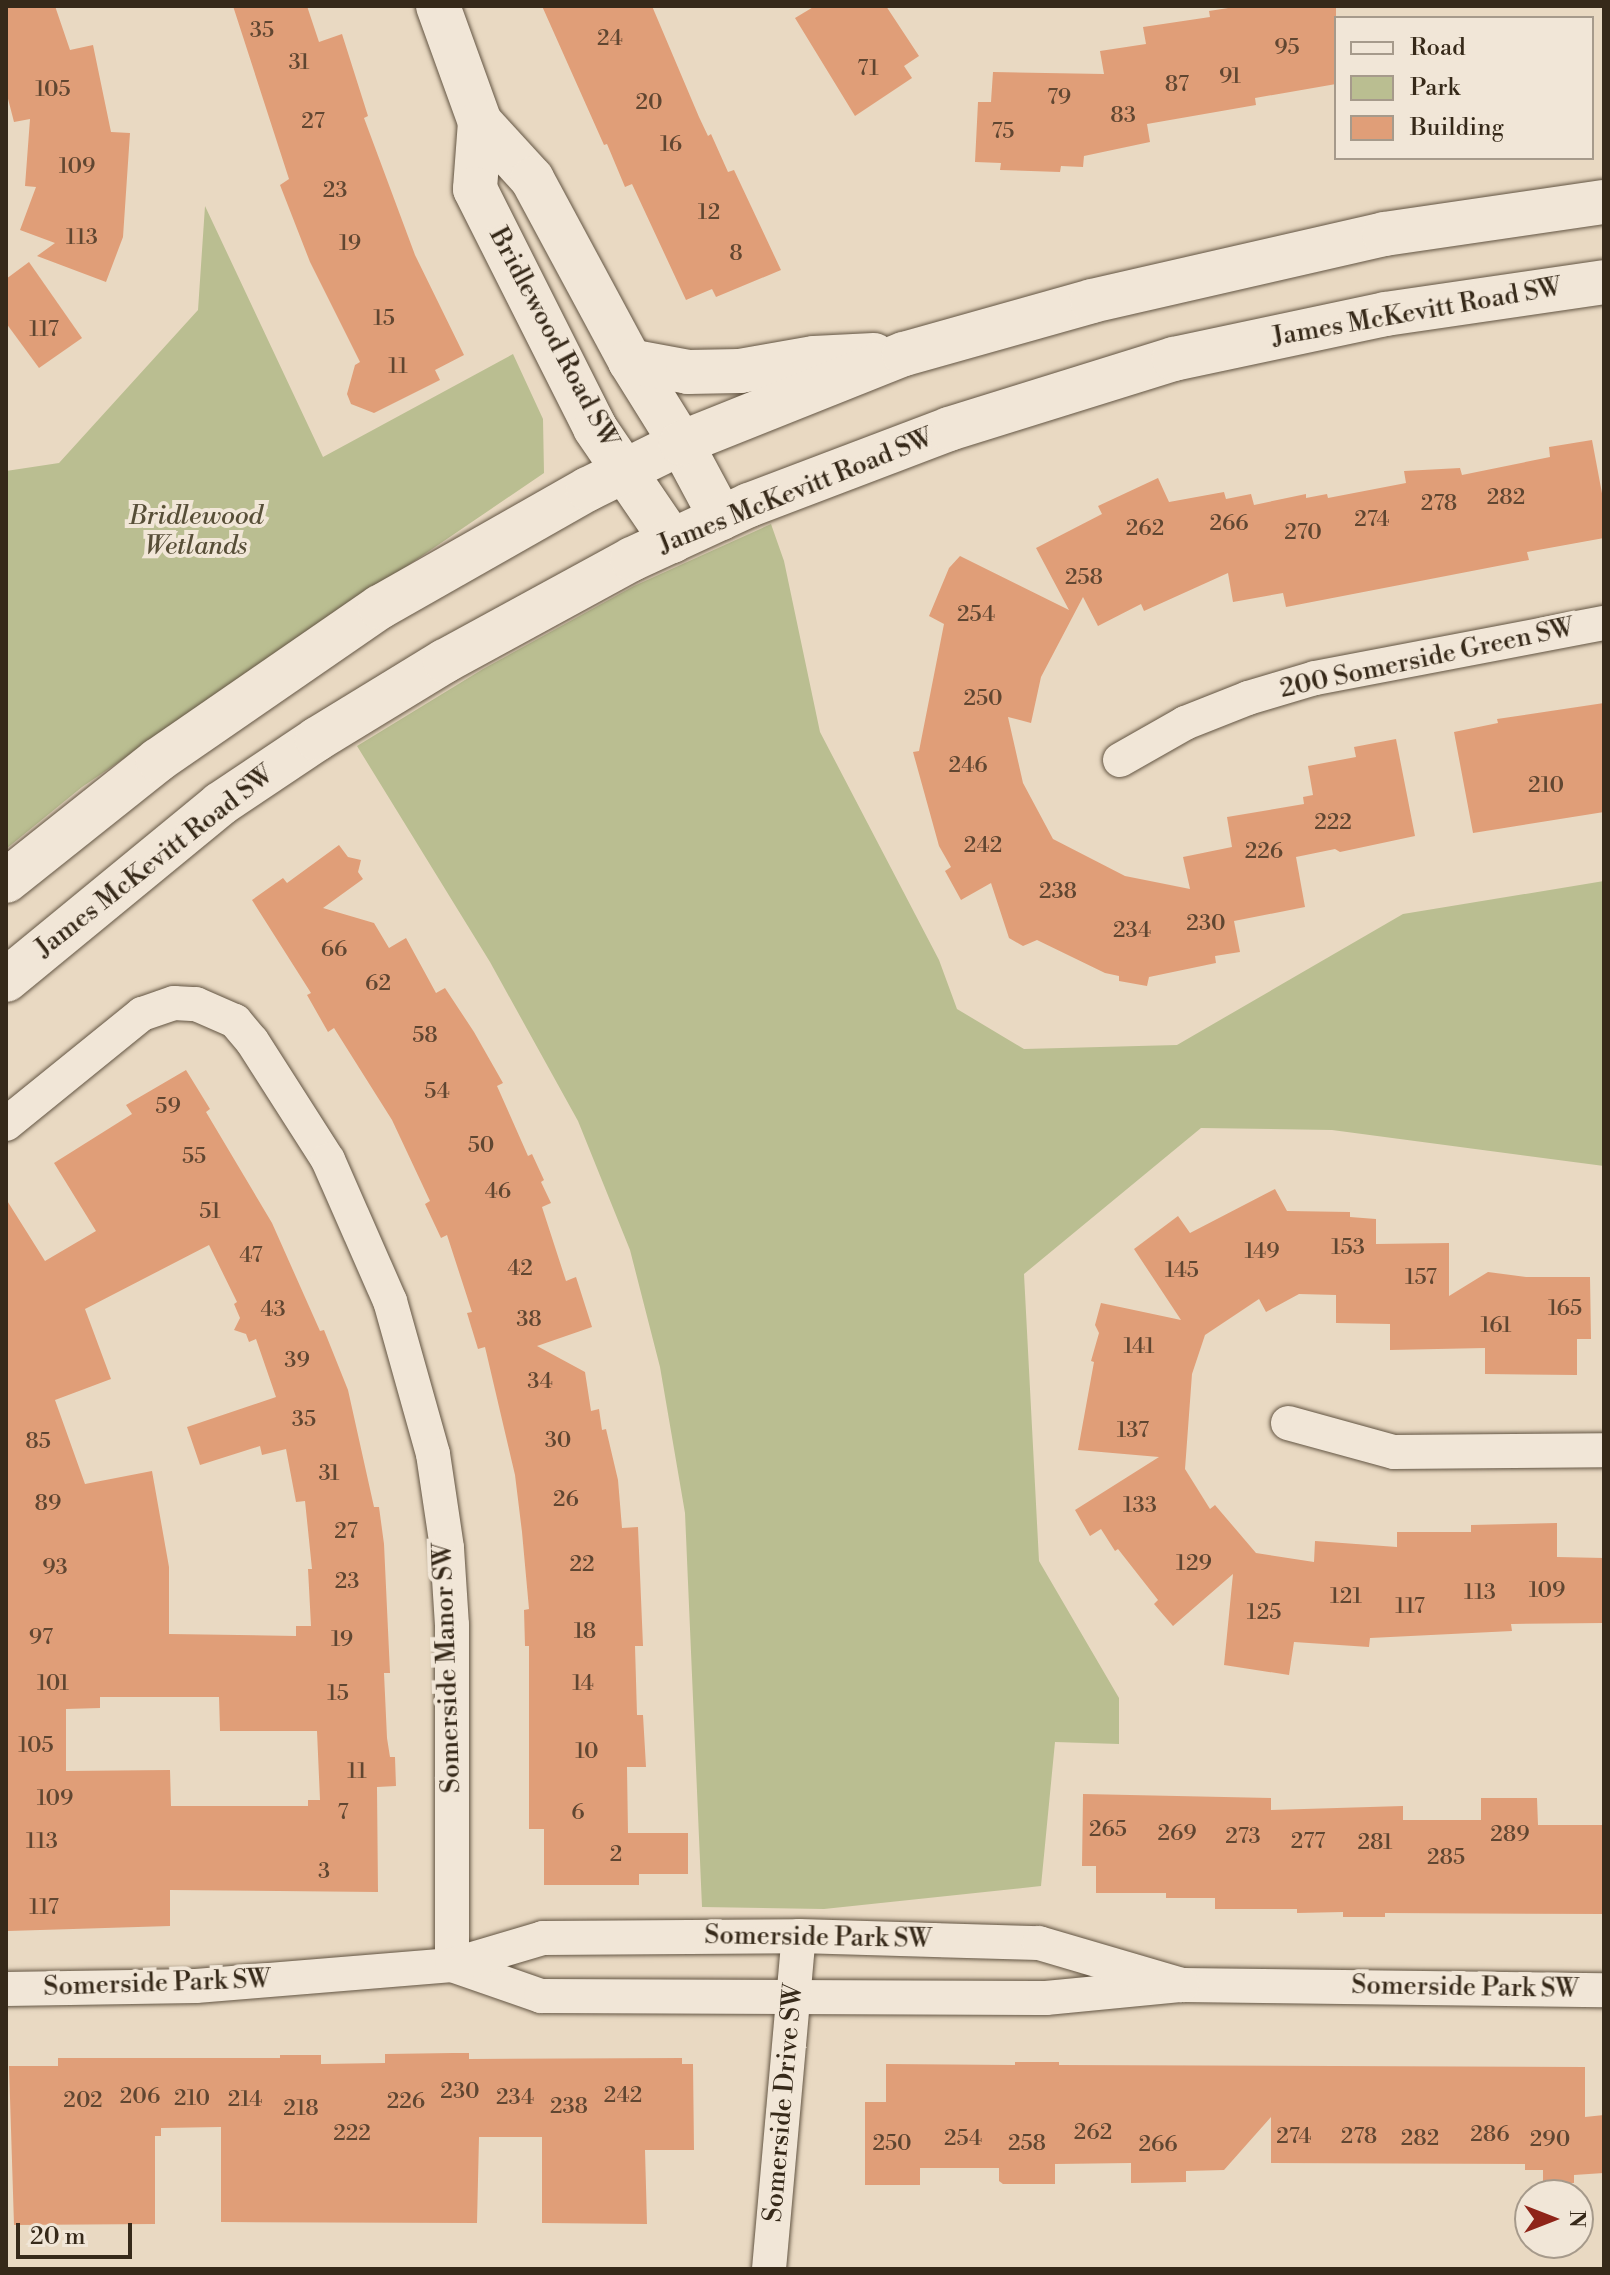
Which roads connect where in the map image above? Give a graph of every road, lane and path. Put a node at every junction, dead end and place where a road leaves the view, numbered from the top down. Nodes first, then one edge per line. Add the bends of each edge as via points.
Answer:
1 (438, 6) edge
2 (480, 122) junction
3 (1604, 202) edge
4 (1604, 282) edge
5 (904, 354) junction
6 (630, 361) junction
7 (681, 443) junction
8 (624, 471) junction
9 (721, 518) junction
10 (672, 541) junction
11 (1604, 623) edge
12 (1120, 760) dead end
13 (6, 881) edge
14 (6, 980) edge
15 (6, 1124) edge
16 (1288, 1423) dead end
17 (1604, 1450) edge
18 (799, 1936) junction
19 (452, 1965) junction
20 (1182, 1985) junction
21 (6, 1989) edge
22 (1604, 1990) edge
23 (794, 1997) junction
24 (769, 2269) edge

1 - 2 main road, Bridlewood Road SW
2 - 6 main road, Bridlewood Road SW via 532,179
2 - 8 main road, Bridlewood Road SW via 475,189 595,428
3 - 5 main road via 1384,234 1092,301
4 - 9 main road, James McKevitt Road SW via 1385,314 1174,359 949,429
5 - 6 main road via 814,358 740,371 688,372
5 - 7 main road
6 - 7 main road, Bridlewood Road SW
7 - 8 main road
7 - 9 main road, Bridlewood Road SW
8 - 10 main road, Bridlewood Road SW
8 - 13 main road via 380,607 158,760
9 - 10 main road, James McKevitt Road SW
10 - 14 main road, James McKevitt Road SW via 445,661 317,739 220,804
11 - 12 street, 200 Somerside Green SW via 1315,678 1185,723
15 - 19 street, Somerside Manor SW via 142,1014 174,1003 196,1004 235,1021 252,1041 328,1160 390,1301 433,1454 452,1625
16 - 17 street via 1394,1452
18 - 19 street, Somerside Park SW via 543,1938
18 - 20 street, Somerside Park SW via 1039,1943
18 - 23 street, Somerside Drive SW
19 - 21 street, Somerside Park SW via 196,1986
19 - 23 street, Somerside Park SW via 541,1996
20 - 22 street, Somerside Park SW
20 - 23 street, Somerside Park SW via 1046,1998
23 - 24 street, Somerside Drive SW

